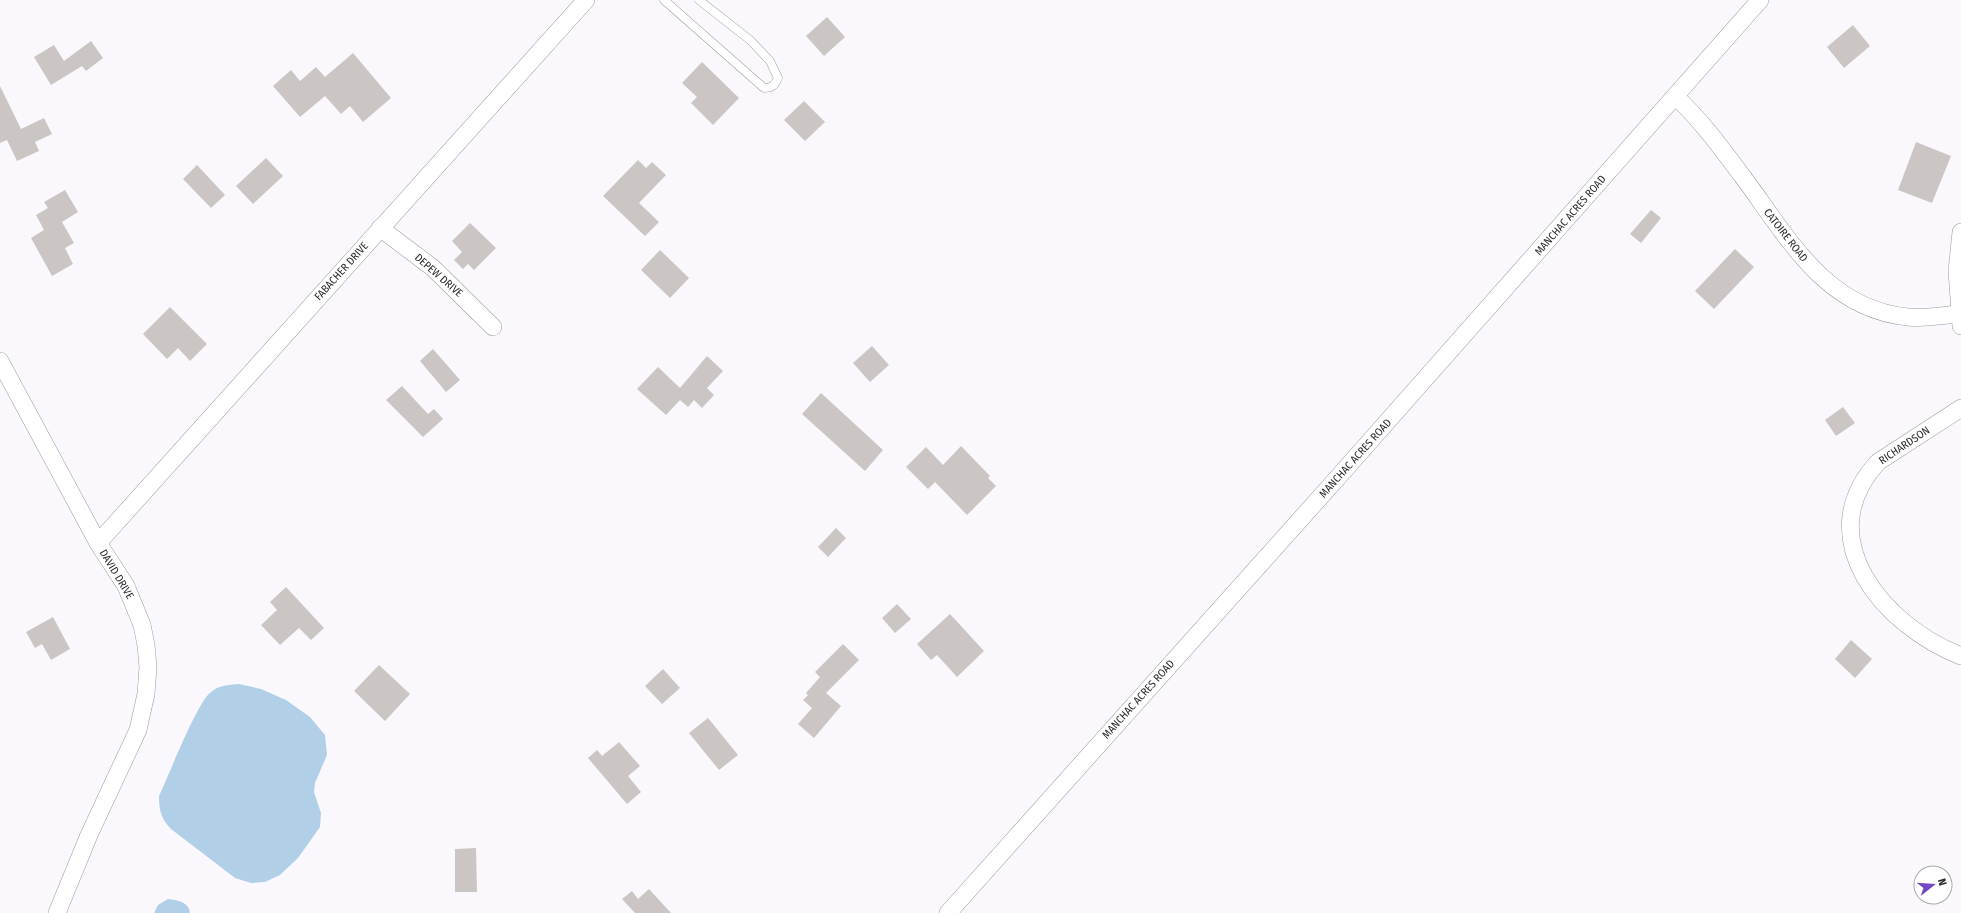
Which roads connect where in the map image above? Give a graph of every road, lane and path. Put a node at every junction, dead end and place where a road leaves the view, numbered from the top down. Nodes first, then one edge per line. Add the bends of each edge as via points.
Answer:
1 (586, 0) edge
2 (664, 0) edge
3 (699, 0) edge
4 (1760, 0) edge
5 (1675, 96) junction
6 (380, 228) junction
7 (1961, 232) edge
8 (1960, 320) edge
9 (494, 327) dead end
10 (0, 361) edge
11 (1961, 408) edge
12 (98, 543) junction
13 (1961, 656) edge
14 (57, 913) edge
15 (948, 913) edge

1 - 6 street, FABACHER DRIVE
2 - 3 lane via 764,88 770,88 776,83 778,78 770,61 750,40
4 - 5 street, MANCHAC ACRES ROAD
5 - 8 street, CATOIRE ROAD via 1692,112 1805,261 1838,290 1855,301 1892,314
5 - 15 street, MANCHAC ACRES ROAD
6 - 9 street, DEPEW DRIVE via 433,268
6 - 12 street, FABACHER DRIVE
7 - 8 street via 1958,271
10 - 12 street, DAVID DRIVE
11 - 13 street, RICHARDSON via 1878,462 1867,473 1857,490 1850,524 1856,558 1876,595 1904,622 1947,650
12 - 14 street, DAVID DRIVE via 126,586 142,625 148,667 146,694 138,730 89,835

